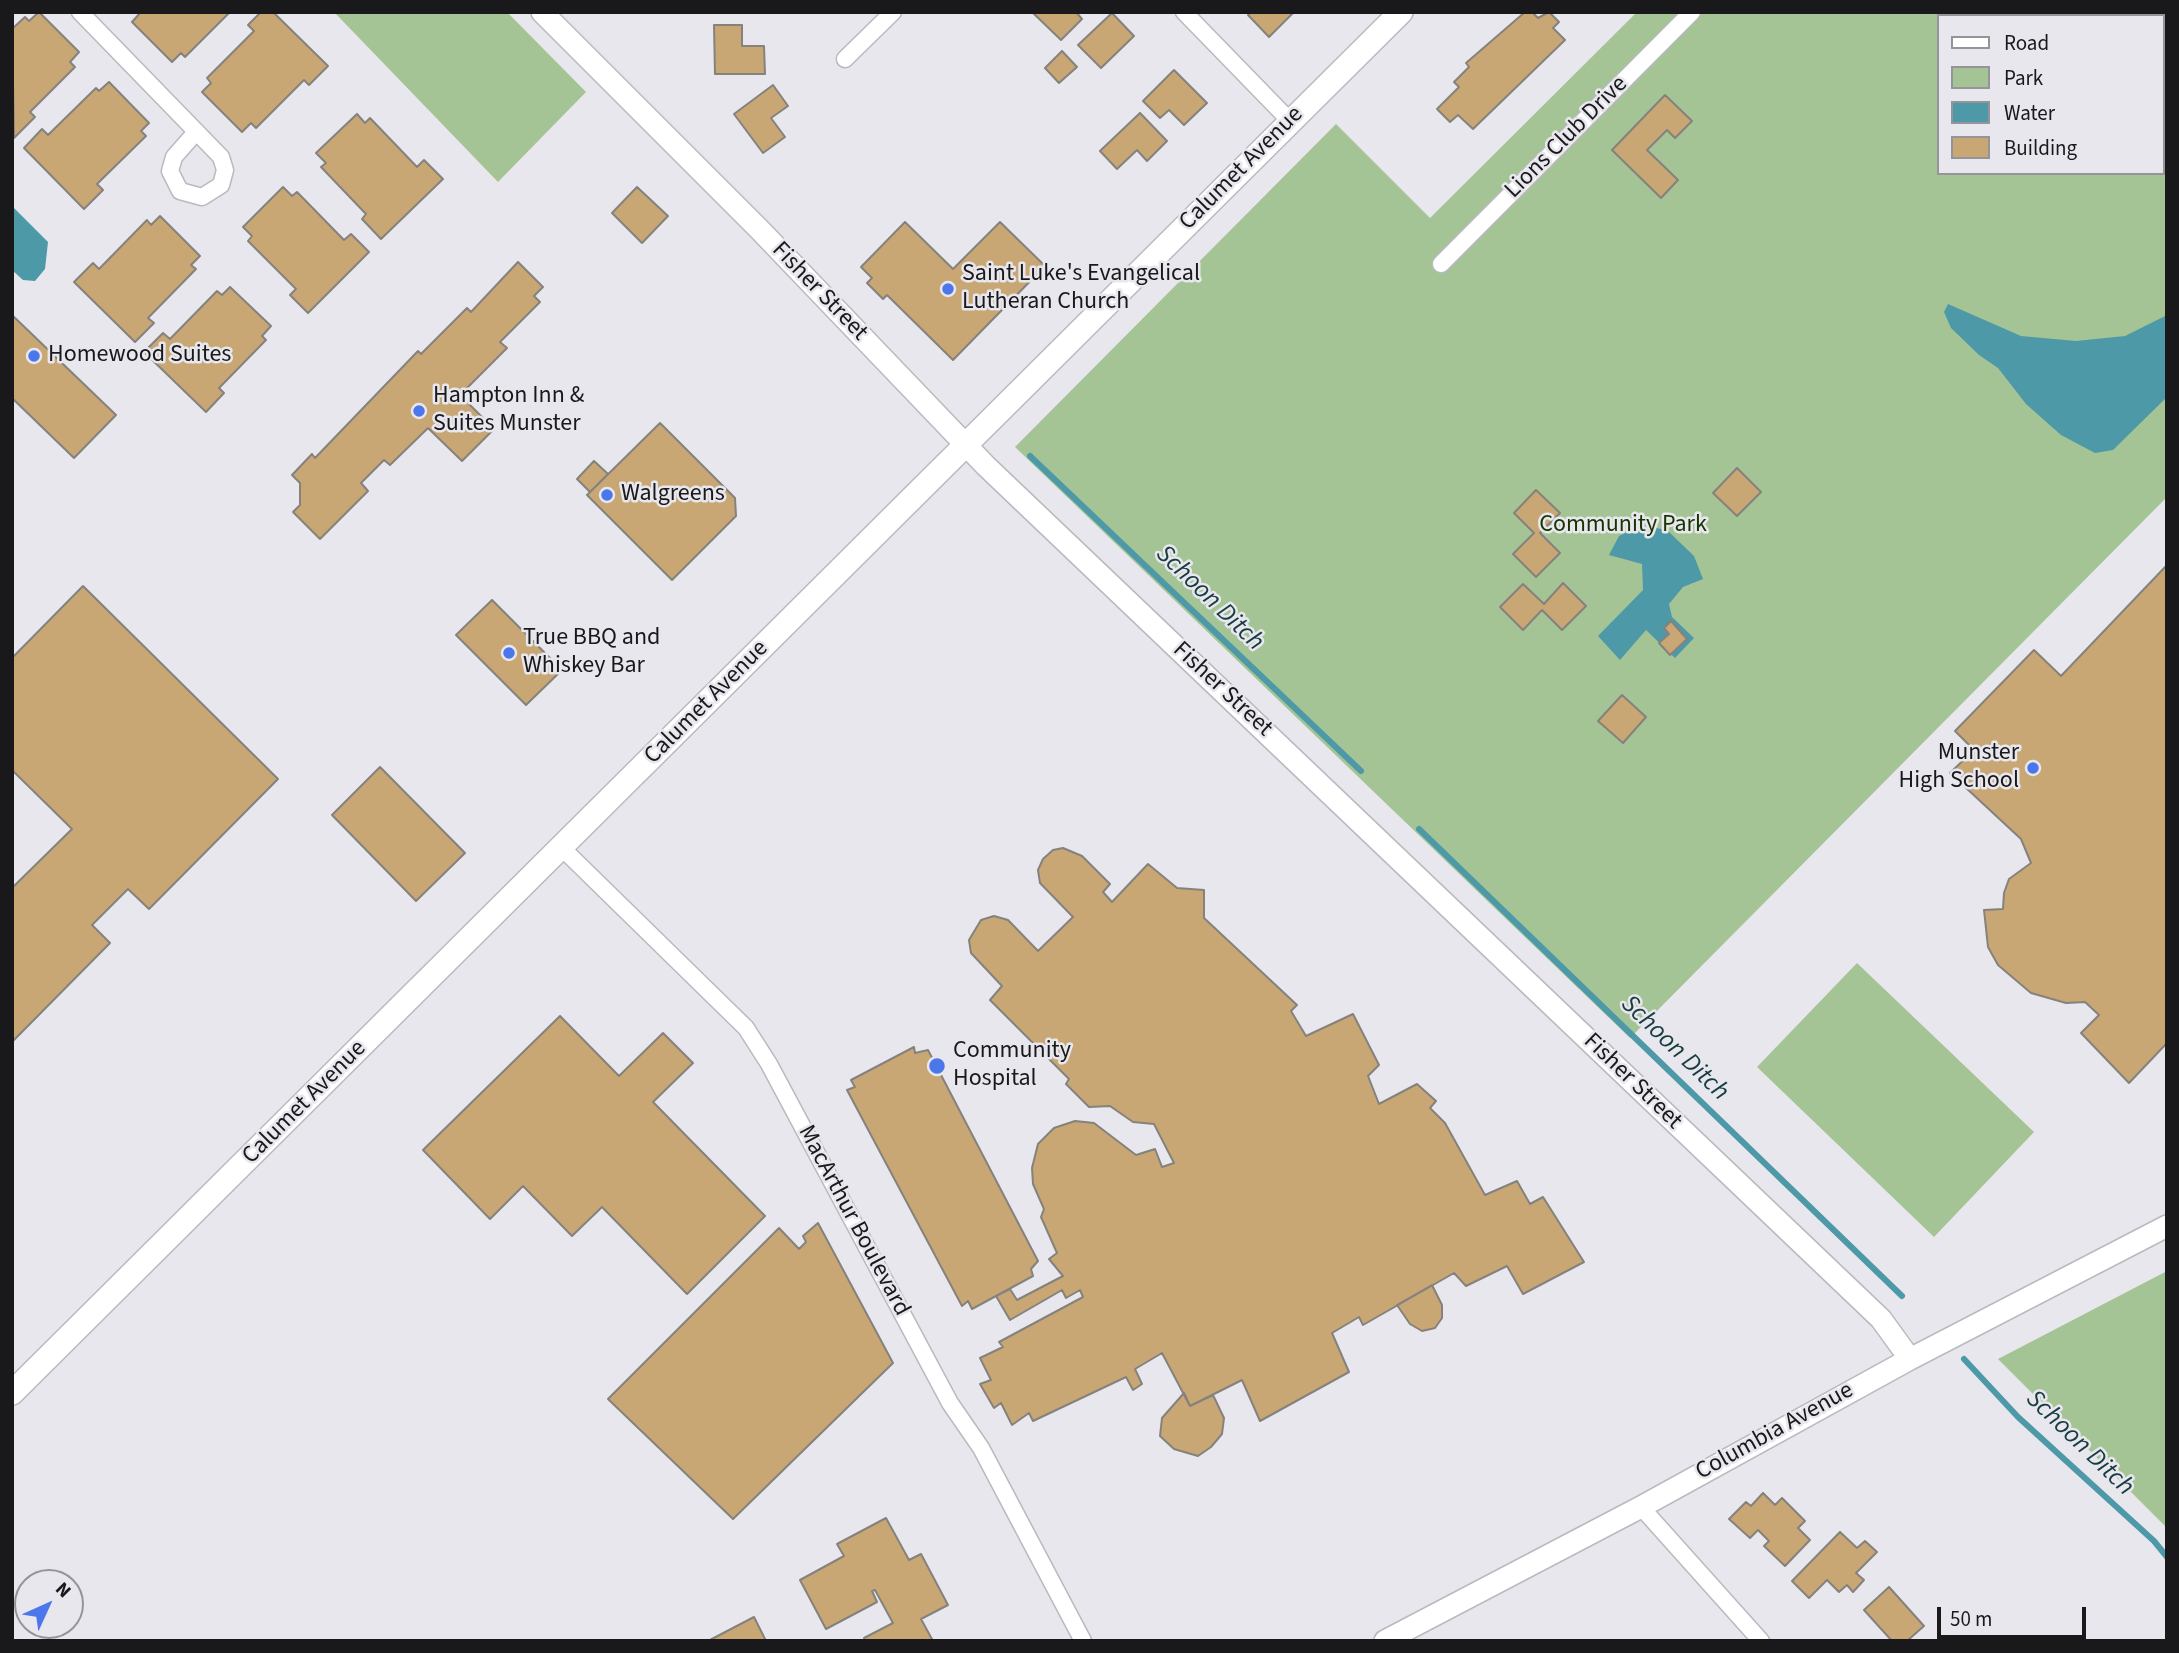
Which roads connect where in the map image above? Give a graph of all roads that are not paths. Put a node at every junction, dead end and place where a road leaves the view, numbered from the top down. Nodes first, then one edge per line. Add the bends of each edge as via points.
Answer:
1 (80, 12) edge
2 (542, 12) edge
3 (893, 12) edge
4 (1184, 12) edge
5 (1401, 12) edge
6 (1692, 12) edge
7 (845, 60) dead end
8 (1291, 122) junction
9 (197, 132) dead end
10 (1441, 264) dead end
11 (964, 443) junction
12 (562, 848) junction
13 (2167, 1226) edge
14 (1910, 1359) junction
15 (12, 1393) edge
16 (1641, 1507) junction
17 (1083, 1641) edge
18 (1385, 1641) edge
19 (1761, 1641) edge

1 - 9 street
2 - 11 street, Fisher Street
3 - 7 street
4 - 8 street
5 - 8 main road, Calumet Avenue
6 - 10 street, Lions Club Drive
8 - 11 main road, Calumet Avenue
11 - 12 main road, Calumet Avenue
11 - 14 street, Fisher Street via 1881,1319
12 - 15 main road, Calumet Avenue
12 - 17 street, MacArthur Boulevard via 746,1028 950,1403 981,1448
13 - 14 street, Columbia Avenue
14 - 16 street, Columbia Avenue
16 - 18 street, Columbia Avenue
16 - 19 street

